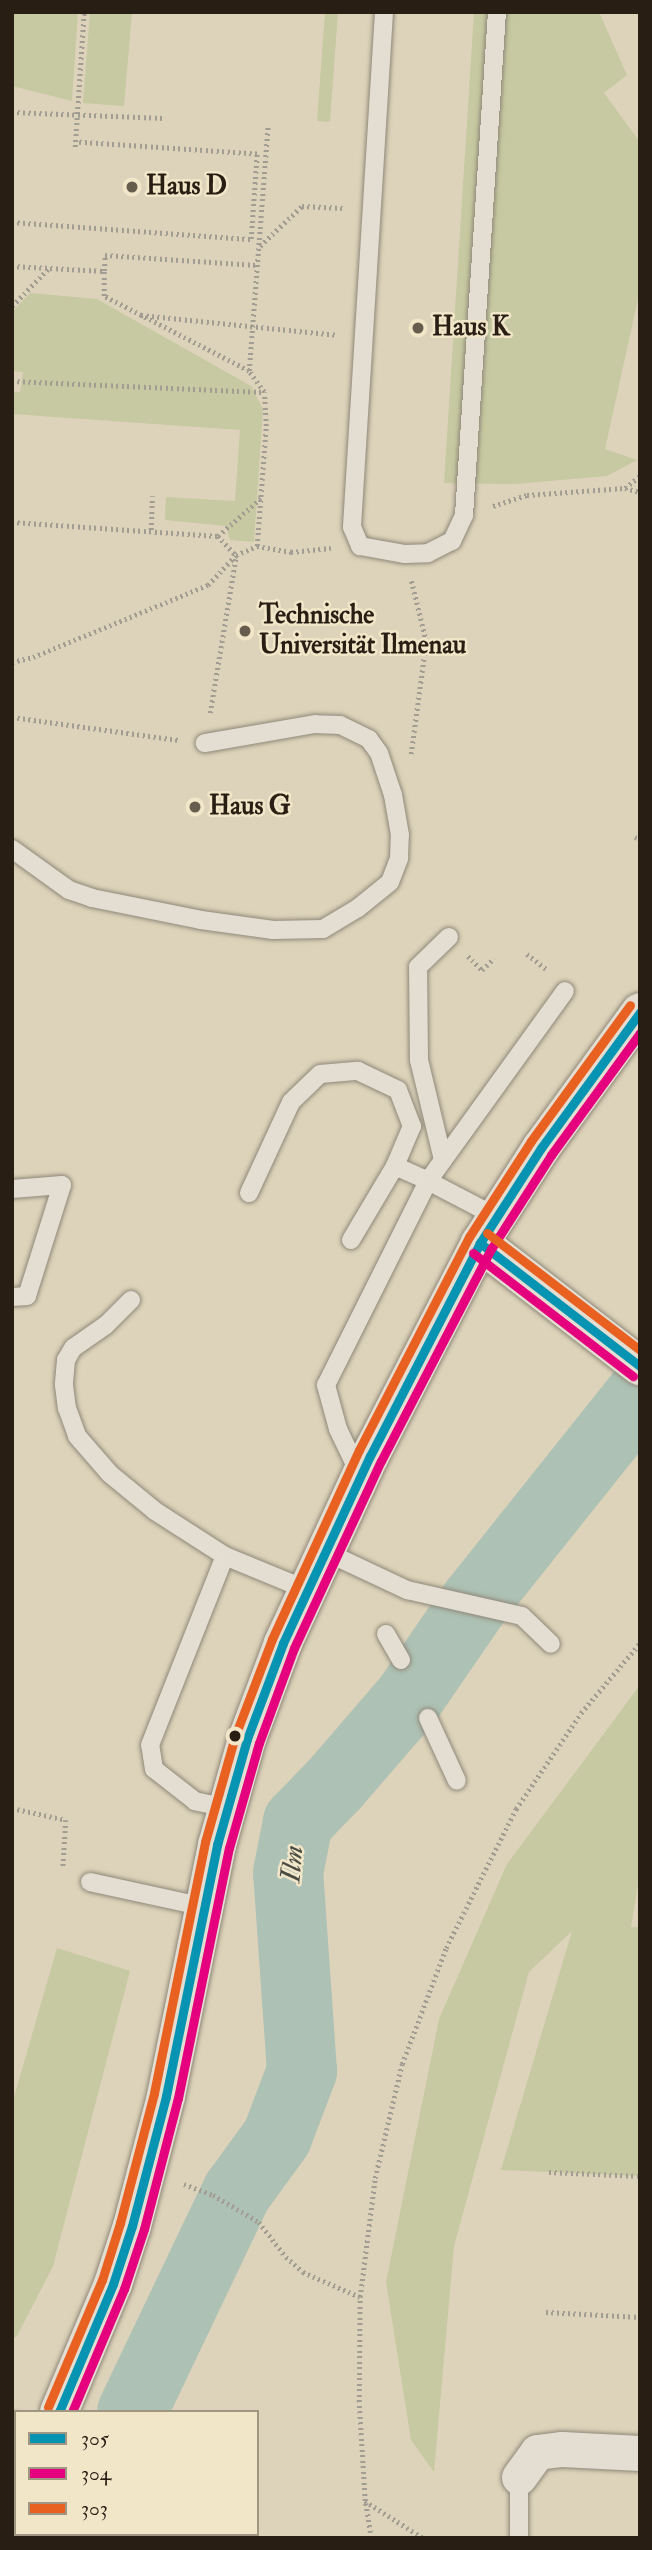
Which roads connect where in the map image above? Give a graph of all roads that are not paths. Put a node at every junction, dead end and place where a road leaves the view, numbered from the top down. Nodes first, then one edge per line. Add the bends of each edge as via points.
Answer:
1 (384, 12) edge
2 (497, 12) edge
3 (205, 743) road end
4 (12, 849) edge
5 (449, 937) dead end
6 (565, 991) dead end
7 (640, 1012) edge
8 (443, 1160) junction
9 (395, 1166) junction
10 (428, 1181) junction
11 (12, 1189) edge
12 (249, 1193) dead end
13 (488, 1229) junction
14 (351, 1240) dead end
15 (12, 1297) edge
16 (131, 1300) dead end
17 (635, 1363) edge
18 (360, 1477) junction
19 (324, 1551) junction
20 (225, 1556) junction
21 (305, 1590) junction
22 (386, 1634) dead end
23 (551, 1644) dead end
24 (401, 1660) dead end
25 (428, 1718) dead end
26 (457, 1781) dead end
27 (227, 1808) junction
28 (90, 1882) road end
29 (205, 1907) junction
30 (61, 2410) edge
31 (640, 2453) edge
32 (519, 2477) joint
33 (519, 2538) edge

1 - 2 lane via 352,527 360,545 405,554 428,553 452,541 464,515
3 - 4 lane via 315,724 340,725 369,739 379,753 393,795 400,835 399,858 390,881 323,929 273,929 92,898 69,890
5 - 8 lane via 418,967 419,1060
6 - 8 lane
7 - 13 main road
8 - 10 lane
9 - 10 lane
9 - 12 lane via 412,1126 398,1090 358,1071 320,1074 291,1102
9 - 14 lane
10 - 13 lane
10 - 18 lane via 326,1384 338,1429
11 - 15 lane via 62,1185 27,1296
13 - 17 main road
13 - 18 main road
16 - 20 lane via 73,1348 66,1360 67,1408 77,1436 110,1474 155,1511
18 - 19 main road
19 - 21 main road
19 - 23 lane via 407,1590 522,1616
20 - 21 lane
20 - 27 lane via 150,1745 154,1769 195,1801
21 - 27 main road via 247,1739
22 - 24 lane
25 - 26 lane
27 - 29 main road
28 - 29 lane
29 - 30 main road via 166,2096 132,2226
31 - 32 street via 537,2452
32 - 33 lane

